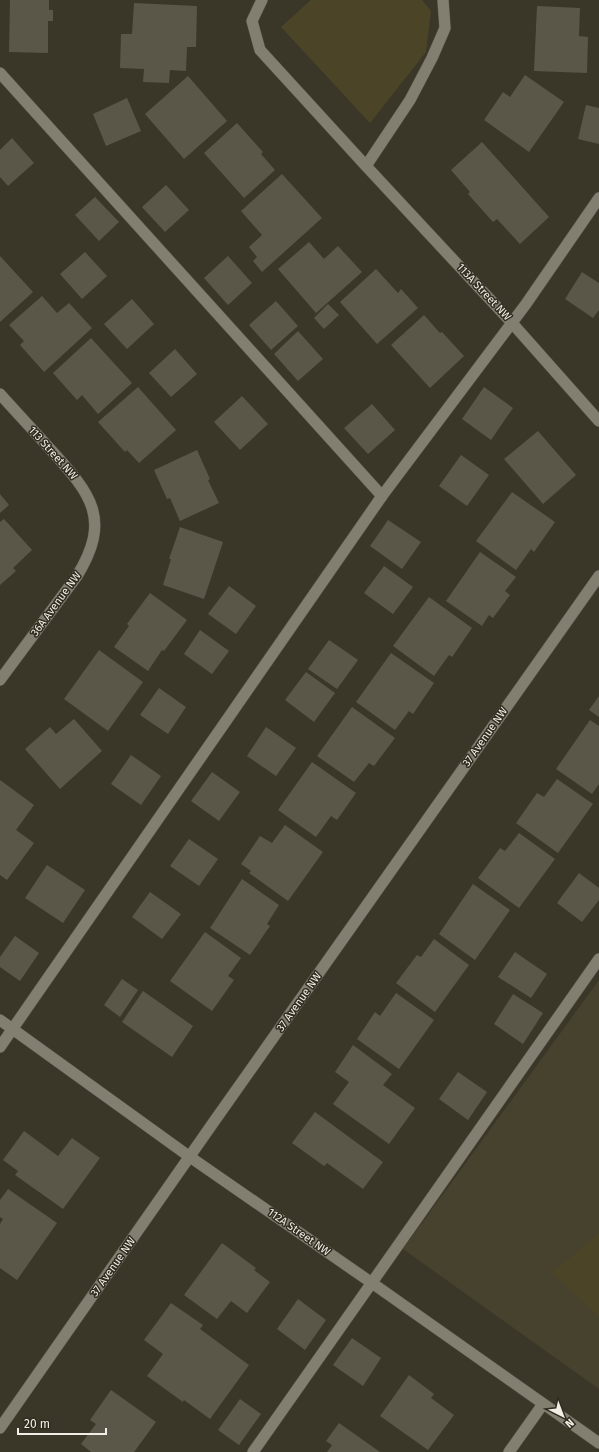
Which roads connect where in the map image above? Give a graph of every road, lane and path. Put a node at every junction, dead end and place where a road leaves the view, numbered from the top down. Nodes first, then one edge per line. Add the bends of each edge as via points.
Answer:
1 (262, 0) edge
2 (443, 0) edge
3 (0, 73) edge
4 (366, 166) junction
5 (599, 198) edge
6 (512, 323) junction
7 (0, 394) edge
8 (599, 421) edge
9 (382, 496) junction
10 (94, 519) joint
11 (599, 576) edge
12 (0, 680) edge
13 (599, 959) edge
14 (0, 1020) edge
15 (12, 1030) junction
16 (0, 1047) edge
17 (190, 1157) junction
18 (372, 1283) junction
19 (543, 1404) junction
20 (0, 1428) edge
21 (599, 1443) edge
22 (253, 1452) edge
23 (509, 1452) edge

1 - 4 street, 113A Street NW via 252,21 260,50
2 - 4 street via 445,28 432,58 410,100
3 - 9 street
4 - 6 street, 113A Street NW
5 - 6 street
6 - 8 street, 113A Street NW
6 - 9 street
7 - 10 street, 113 Street NW via 77,479 87,495
9 - 15 street
10 - 12 street, 36A Avenue NW via 92,544 84,565
11 - 17 street, 37 Avenue NW
13 - 18 street
14 - 15 street, 112A Street NW
15 - 16 street
15 - 17 street, 112A Street NW
17 - 18 street, 112A Street NW
17 - 20 street, 37 Avenue NW
18 - 19 street, 112A Street NW
18 - 22 street
19 - 21 street, 112A Street NW
19 - 23 street

